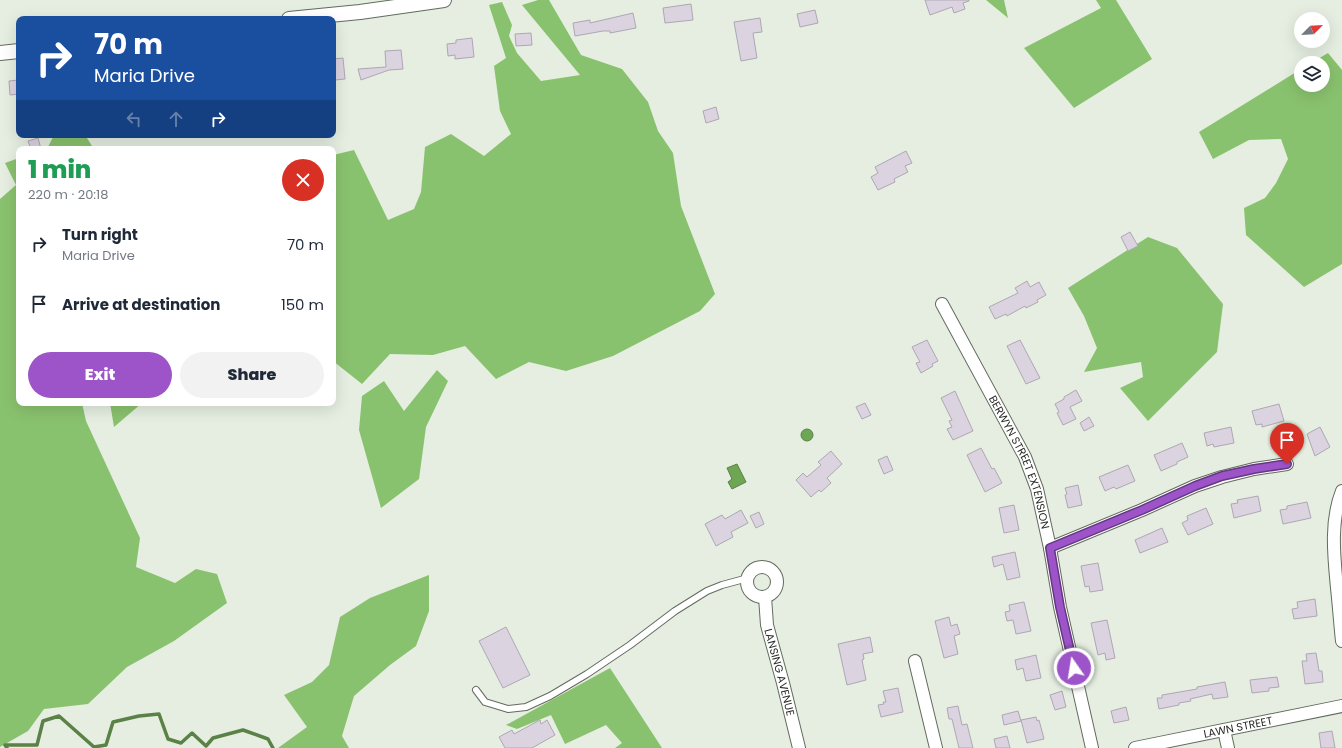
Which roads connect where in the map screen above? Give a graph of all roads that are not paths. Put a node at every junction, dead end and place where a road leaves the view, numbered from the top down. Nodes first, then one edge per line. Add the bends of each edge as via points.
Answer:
1 (444, 0) edge
2 (319, 16) edge
3 (16, 51) edge
4 (0, 53) edge
5 (942, 304) dead end
6 (1287, 464) dead end
7 (1342, 490) edge
8 (1050, 548) junction
9 (748, 578) junction
10 (765, 597) junction
11 (1342, 634) edge
12 (915, 661) dead end
13 (476, 690) dead end
14 (1342, 706) edge
15 (1224, 730) junction
16 (799, 748) edge
17 (936, 748) edge
18 (1092, 748) edge
19 (1135, 748) edge
20 (1228, 748) edge

1 - 2 street
3 - 4 street
5 - 8 street, BERWYN STREET EXTENSION via 1025,457 1037,489
6 - 8 street via 1222,476
7 - 11 street via 1337,507 1334,536
8 - 18 street, BERWYN STREET EXTENSION via 1060,607
9 - 10 street via 748,588 751,592
9 - 10 street via 758,567 773,571 777,585 773,593
9 - 13 lane via 722,584 707,591 587,674 526,707 508,709 485,702
10 - 16 street, LANSING AVENUE via 767,625
12 - 17 street
14 - 15 street, LAWN STREET
15 - 19 street, LAWN STREET
15 - 20 street

